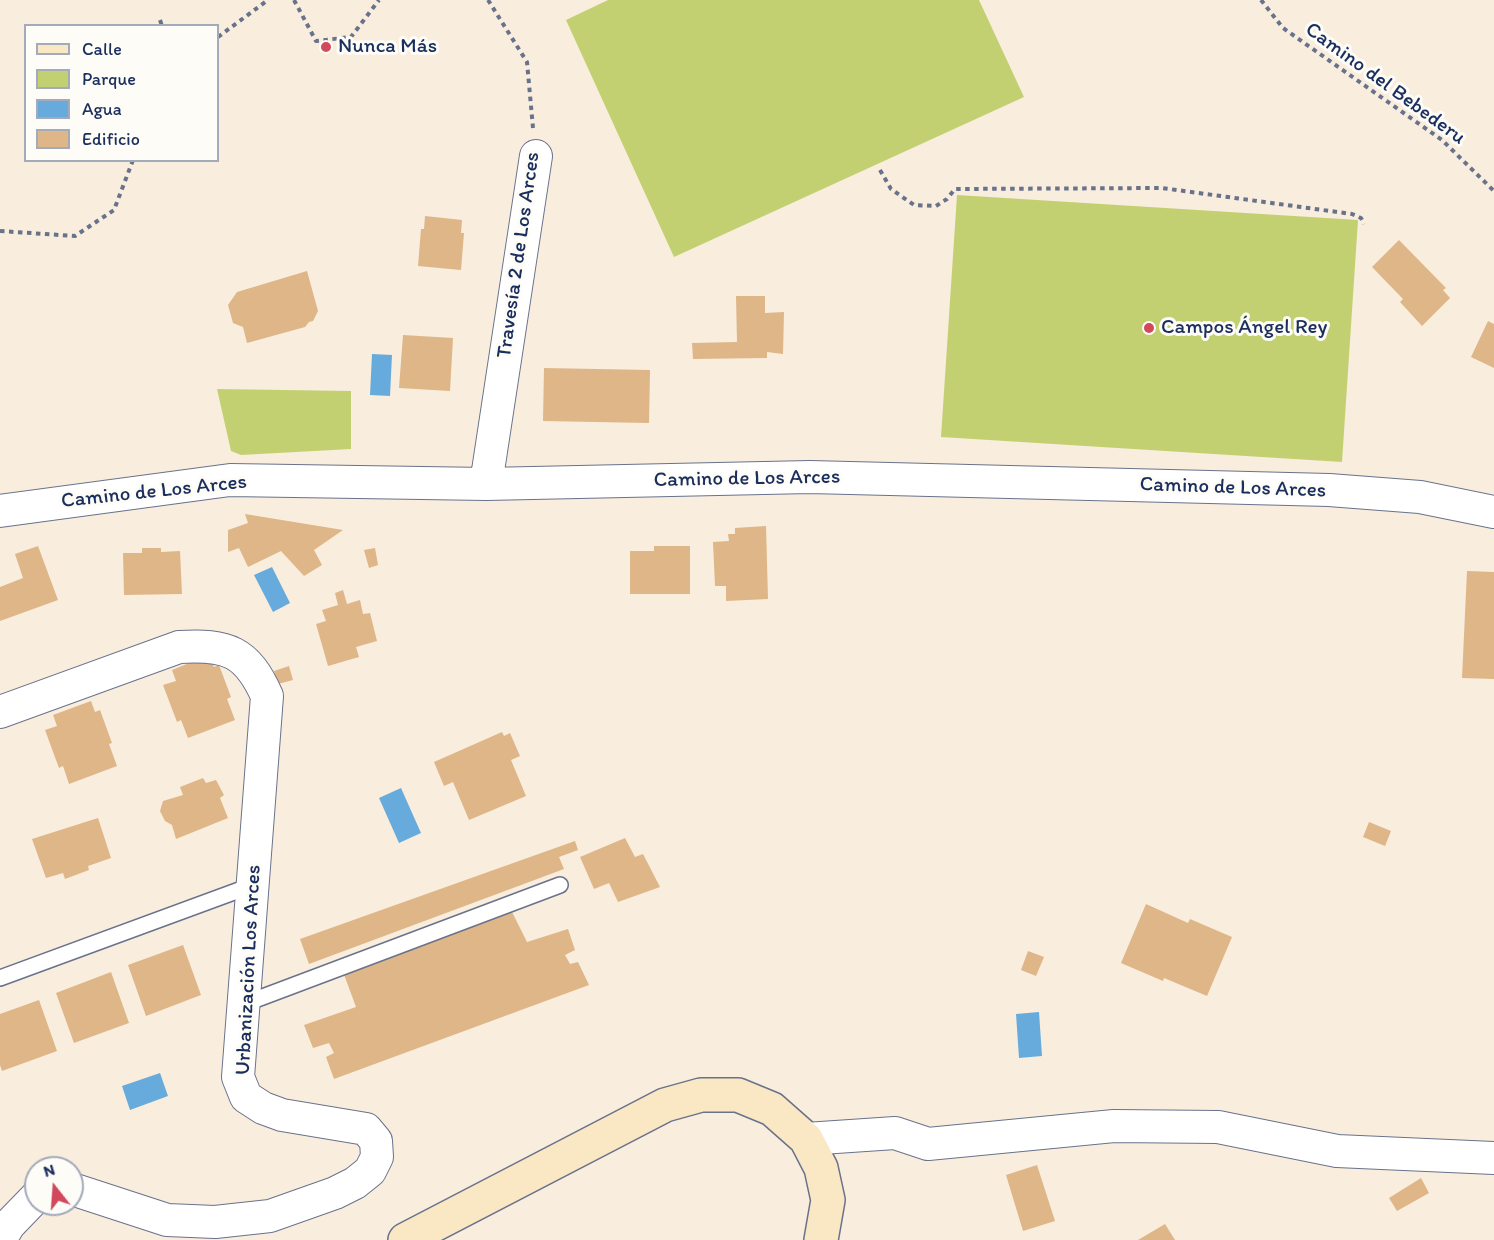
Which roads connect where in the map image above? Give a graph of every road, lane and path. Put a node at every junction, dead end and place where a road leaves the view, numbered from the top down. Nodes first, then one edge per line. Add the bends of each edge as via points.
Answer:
1 (268, 0) edge
2 (294, 0) edge
3 (379, 0) edge
4 (488, 0) edge
5 (1261, 0) edge
6 (219, 36) edge
7 (536, 156) joint
8 (132, 162) edge
9 (880, 170) dead end
10 (1494, 191) edge
11 (1364, 224) dead end
12 (0, 231) edge
13 (486, 484) junction
14 (0, 511) edge
15 (1494, 512) edge
16 (0, 712) edge
17 (253, 885) junction
18 (560, 885) dead end
19 (0, 978) edge
20 (244, 1004) junction
21 (806, 1139) junction
22 (1494, 1158) edge
23 (84, 1194) edge
24 (24, 1209) edge
25 (0, 1240) edge
26 (405, 1240) edge
27 (821, 1240) edge

1 - 6 path
2 - 3 path via 316,41 351,37
4 - 7 path, Travesía 2 de Los Arces via 527,62
5 - 10 path, Camino del Bebederu via 1283,28 1442,140
7 - 13 street, Travesía 2 de Los Arces
8 - 12 path via 114,210 75,236
9 - 11 path via 891,189 914,205 936,206 955,189 1161,188 1352,214
13 - 14 street, Camino de Los Arces via 230,480
13 - 15 street, Camino de Los Arces via 810,477 1329,490 1420,497
16 - 17 street, Urbanización Los Arces via 179,647 202,645 226,650 245,660 267,696
17 - 19 lane
17 - 20 street, Urbanización Los Arces
18 - 20 lane
20 - 23 street, Urbanización Los Arces via 238,1077 246,1097 282,1115 366,1129 376,1141 377,1157 370,1171 335,1193 270,1216 215,1221 167,1220
21 - 22 street via 895,1133 928,1144 1114,1126 1218,1127 1337,1151
21 - 26 street via 772,1109 738,1095 701,1095 665,1105
21 - 27 street via 821,1168 828,1200
24 - 25 street

